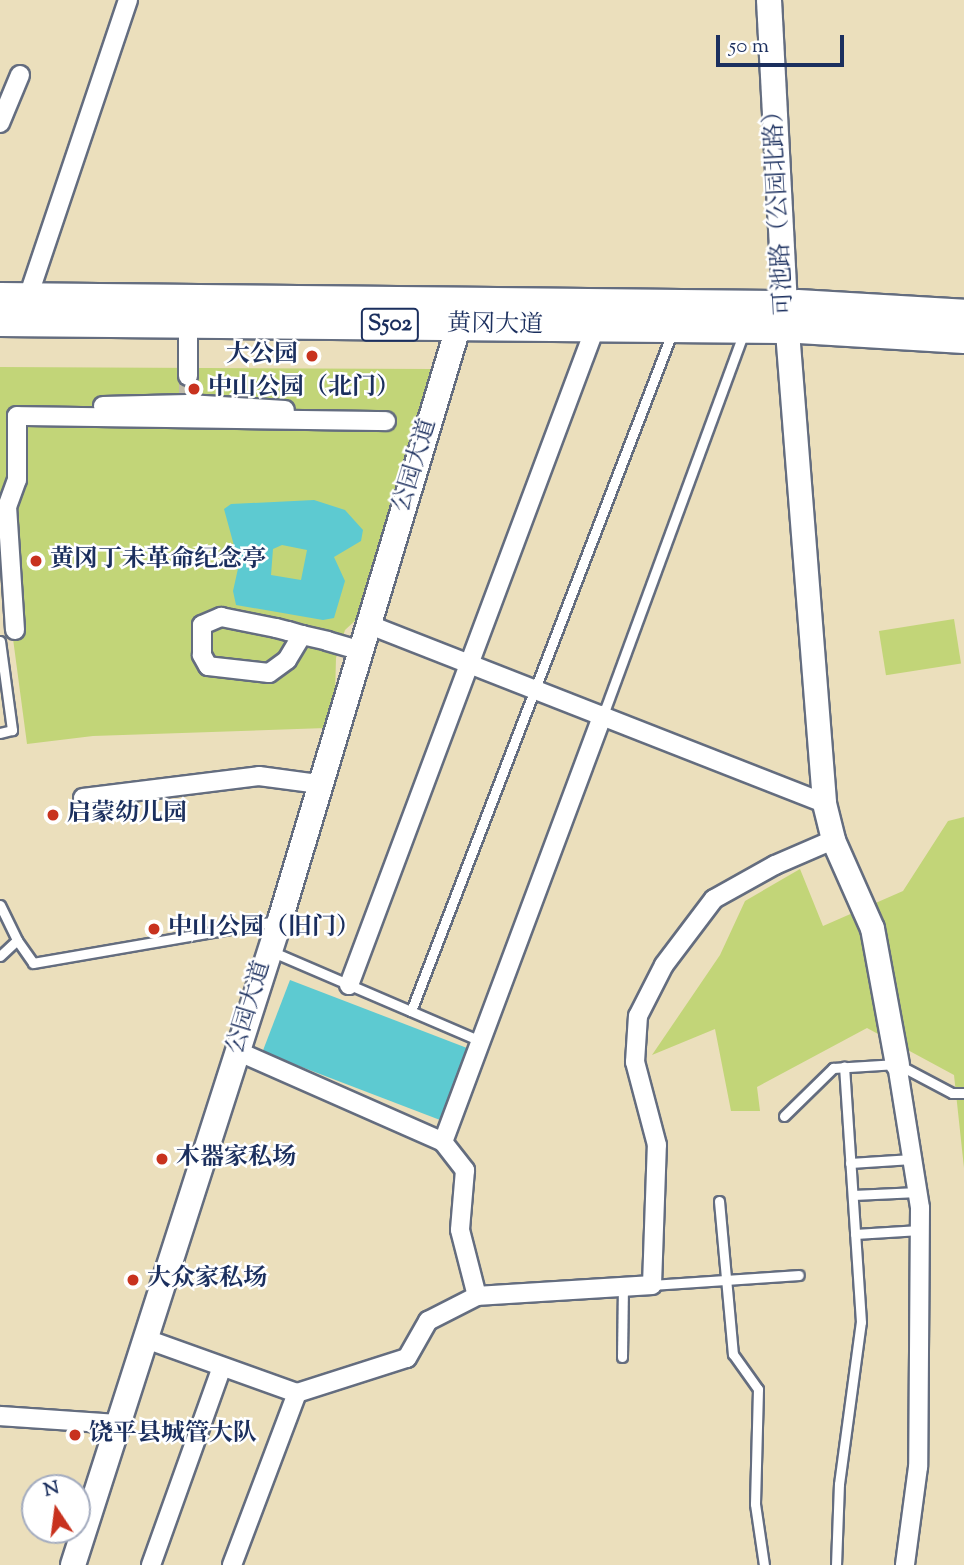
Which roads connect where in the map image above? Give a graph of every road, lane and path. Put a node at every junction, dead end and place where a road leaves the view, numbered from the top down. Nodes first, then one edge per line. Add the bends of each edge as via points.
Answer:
1 (128, 0) edge
2 (753, 0) edge
3 (769, 0) edge
4 (20, 75) dead end
5 (0, 123) edge
6 (13, 298) edge
7 (964, 314) edge
8 (188, 320) dead end
9 (785, 321) junction
10 (0, 322) edge
11 (458, 328) dead end
12 (594, 328) dead end
13 (674, 328) dead end
14 (745, 330) dead end
15 (964, 339) edge
16 (188, 376) tunnel mouth
17 (386, 421) dead end
18 (367, 624) junction
19 (302, 635) junction
20 (7, 636) edge
21 (358, 650) junction
22 (470, 663) junction
23 (536, 689) junction
24 (603, 715) junction
25 (0, 733) edge
26 (319, 784) junction
27 (82, 798) dead end
28 (824, 803) junction
29 (834, 840) junction
30 (0, 905) edge
31 (280, 920) junction
32 (17, 940) junction
33 (269, 949) junction
34 (0, 956) edge
35 (349, 985) junction
36 (411, 1011) junction
37 (481, 1041) junction
38 (237, 1051) junction
39 (897, 1064) junction
40 (844, 1067) junction
41 (964, 1093) edge
42 (784, 1116) dead end
43 (443, 1142) junction
44 (912, 1159) junction
45 (850, 1163) junction
46 (918, 1192) junction
47 (853, 1195) junction
48 (719, 1201) dead end
49 (920, 1230) junction
50 (855, 1234) junction
51 (799, 1275) dead end
52 (726, 1279) junction
53 (652, 1285) junction
54 (623, 1287) junction
55 (477, 1296) junction
56 (146, 1339) junction
57 (622, 1357) dead end
58 (222, 1367) junction
59 (297, 1393) junction
60 (0, 1416) edge
61 (116, 1424) junction
62 (73, 1565) edge
63 (151, 1565) edge
64 (232, 1565) edge
65 (764, 1565) edge
66 (836, 1565) edge
67 (905, 1565) edge

1 - 6 street
2 - 9 main road, 可池路（公园北路）
3 - 9 main road, 可池路（公园北路）
4 - 5 street
6 - 9 main road, 黄冈大道 / S502
7 - 9 main road, 黄冈大道 / S502
8 - 16 street
9 - 10 main road, 黄冈大道 / S502
9 - 15 main road, 黄冈大道 / S502
9 - 28 street
11 - 18 main road, 公园大道
12 - 22 street
13 - 23 lane
14 - 24 lane
17 - 20 street via 309,421 285,410 188,404 100,407 58,417 17,416 17,480 7,506
18 - 21 main road, 公园大道
18 - 22 street
19 - 19 street via 287,660 269,673 208,666 202,655 202,625 221,617
19 - 21 street
20 - 25 lane via 12,730
21 - 26 main road, 公园大道
22 - 23 street
22 - 35 street
23 - 24 street
23 - 36 lane
24 - 28 street
24 - 37 street
26 - 27 street via 258,776
26 - 31 main road, 公园大道
28 - 29 street
29 - 39 street via 872,928
29 - 53 street via 775,865 714,899 664,965 638,1016 635,1062 657,1144
30 - 32 lane
31 - 32 lane via 33,963
31 - 33 main road, 公园大道
32 - 34 lane
33 - 35 lane
33 - 38 main road, 公园大道
35 - 36 lane
36 - 37 lane
37 - 43 street
38 - 43 street
38 - 56 main road, 公园大道
39 - 40 lane
39 - 41 lane via 952,1093
39 - 44 street
40 - 42 lane via 833,1068
40 - 45 lane
43 - 55 street via 465,1170 460,1230
44 - 45 lane
44 - 46 street
45 - 47 lane
46 - 47 lane
46 - 49 street
47 - 50 lane
48 - 52 lane
49 - 50 lane
49 - 67 street via 918,1467
50 - 66 lane via 861,1322 839,1484
51 - 52 lane
52 - 53 lane
52 - 65 lane via 733,1354 758,1389 755,1504
53 - 54 street
54 - 55 street
54 - 57 lane
55 - 59 street via 428,1321 407,1358
56 - 58 street
56 - 61 main road, 公园大道
58 - 59 street
58 - 63 street
59 - 64 street
60 - 61 street
61 - 62 main road, 公园大道

